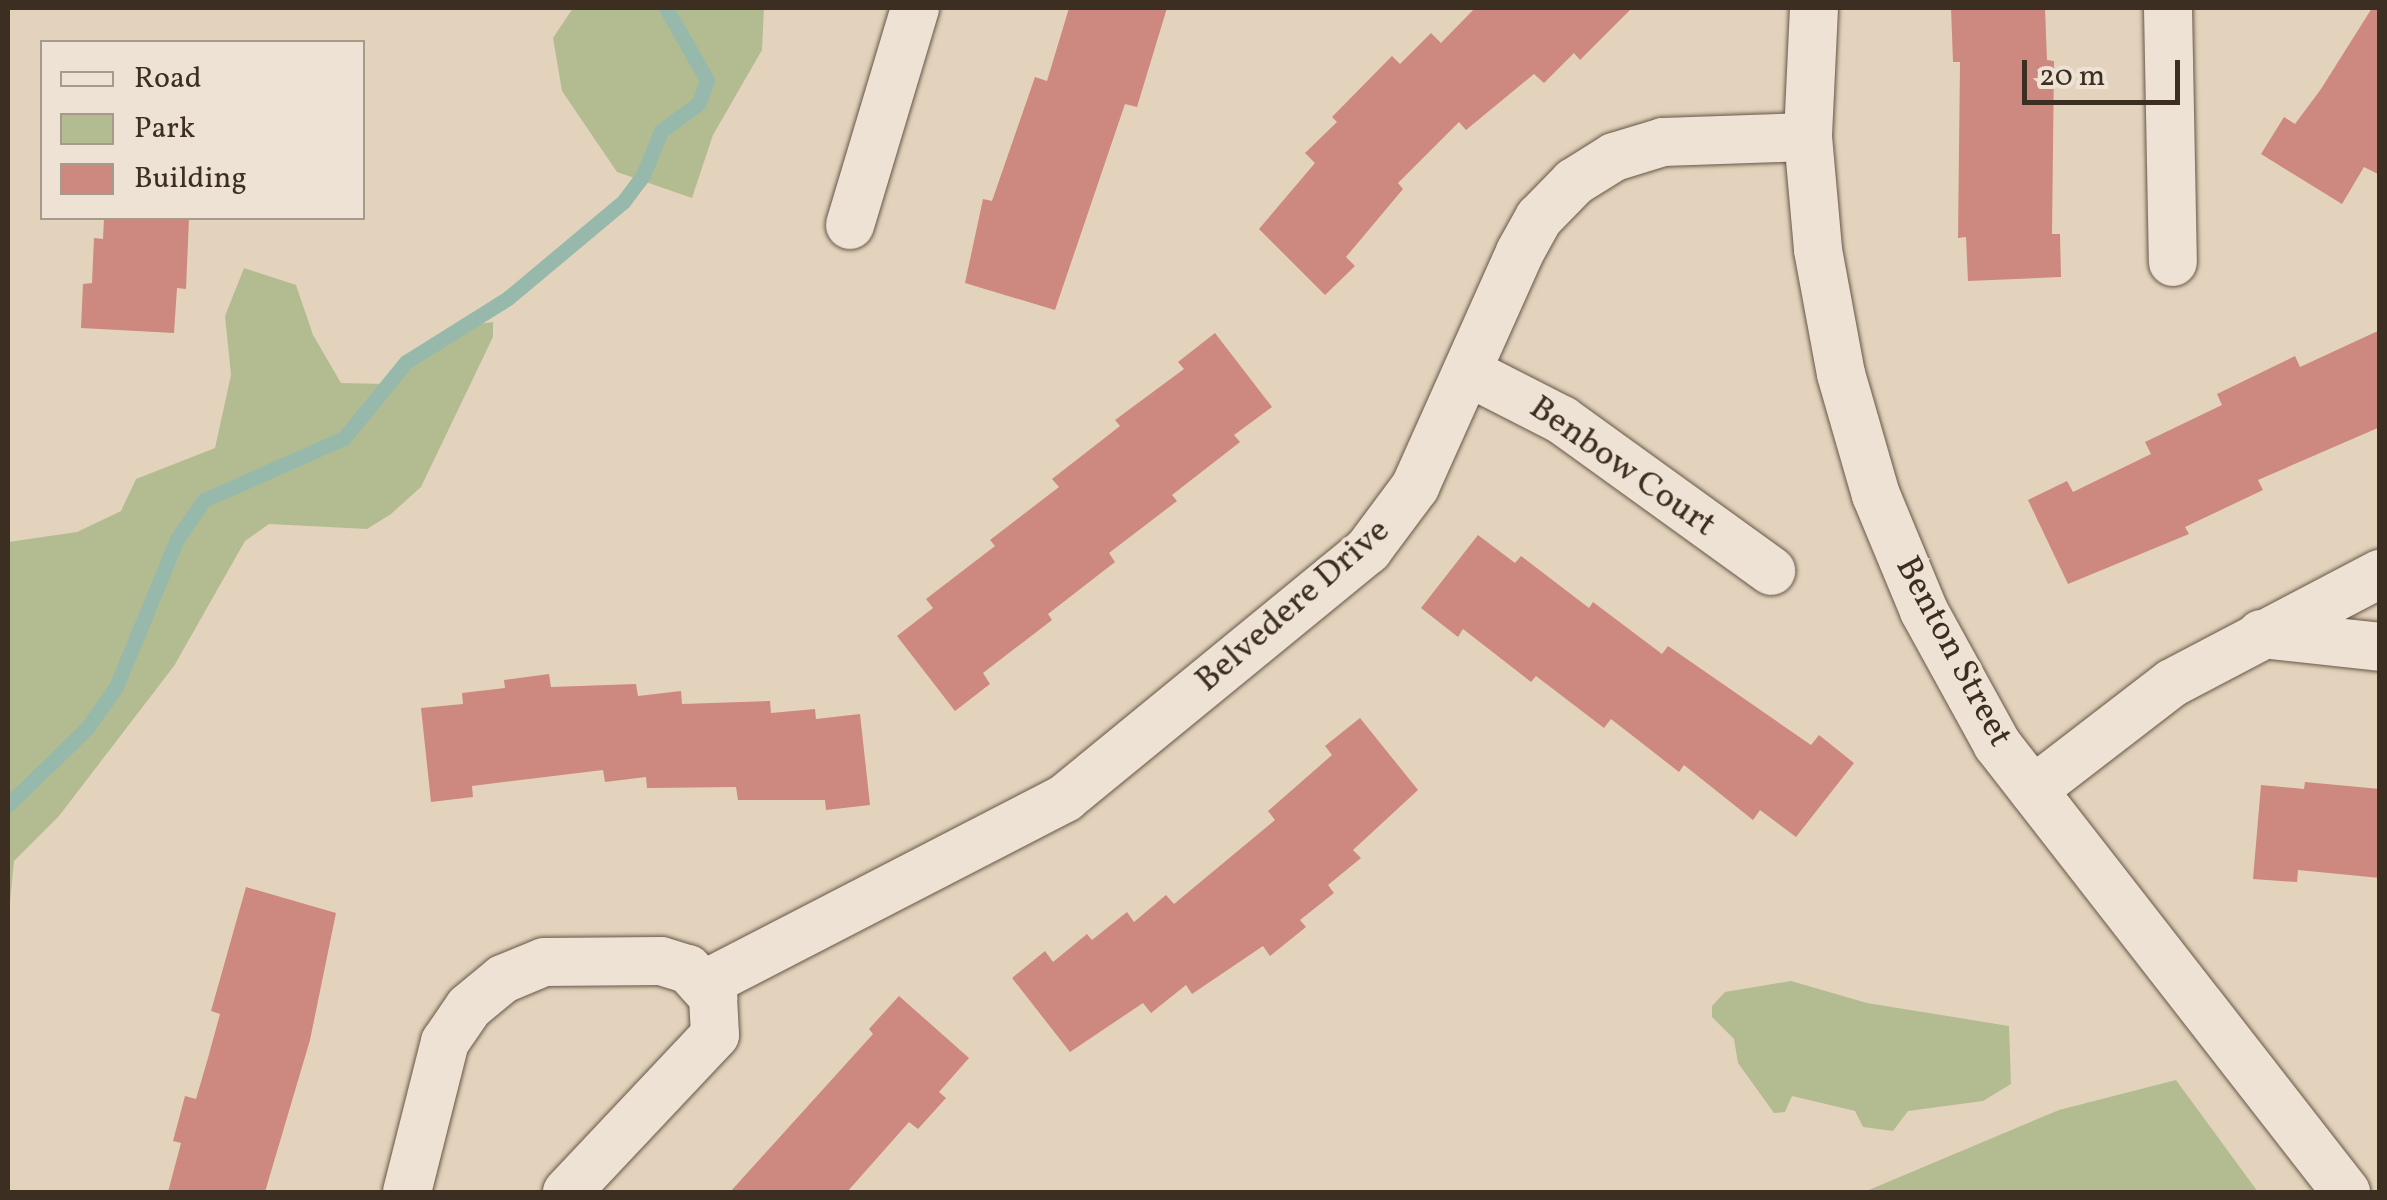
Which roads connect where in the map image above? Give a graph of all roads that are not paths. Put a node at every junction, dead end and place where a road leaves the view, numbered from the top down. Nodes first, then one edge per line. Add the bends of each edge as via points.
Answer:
1 (914, 8) edge
2 (1814, 8) edge
3 (2168, 8) edge
4 (1808, 137) junction
5 (850, 225) dead end
6 (2173, 262) dead end
7 (1468, 372) junction
8 (1771, 572) dead end
9 (2380, 574) edge
10 (2261, 634) junction
11 (2380, 648) edge
12 (2033, 790) junction
13 (705, 984) junction
14 (406, 1192) edge
15 (568, 1192) edge
16 (2346, 1192) edge

1 - 5 street
2 - 4 street, Benton Street
3 - 6 street
4 - 7 street, Belvedere Drive via 1663,142 1592,169 1539,218
4 - 12 street, Benton Street via 1818,250 1841,374 1876,495 1924,611 1997,744
7 - 8 street, Benbow Court via 1562,420
7 - 13 street, Belvedere Drive via 1414,487 1368,550 1064,798
9 - 10 street
10 - 11 street
10 - 12 street via 2136,708
12 - 16 street, Benton Street
13 - 14 street via 674,963 603,959 544,962 503,979 469,1007 444,1042
13 - 15 street via 718,1019 715,1035

